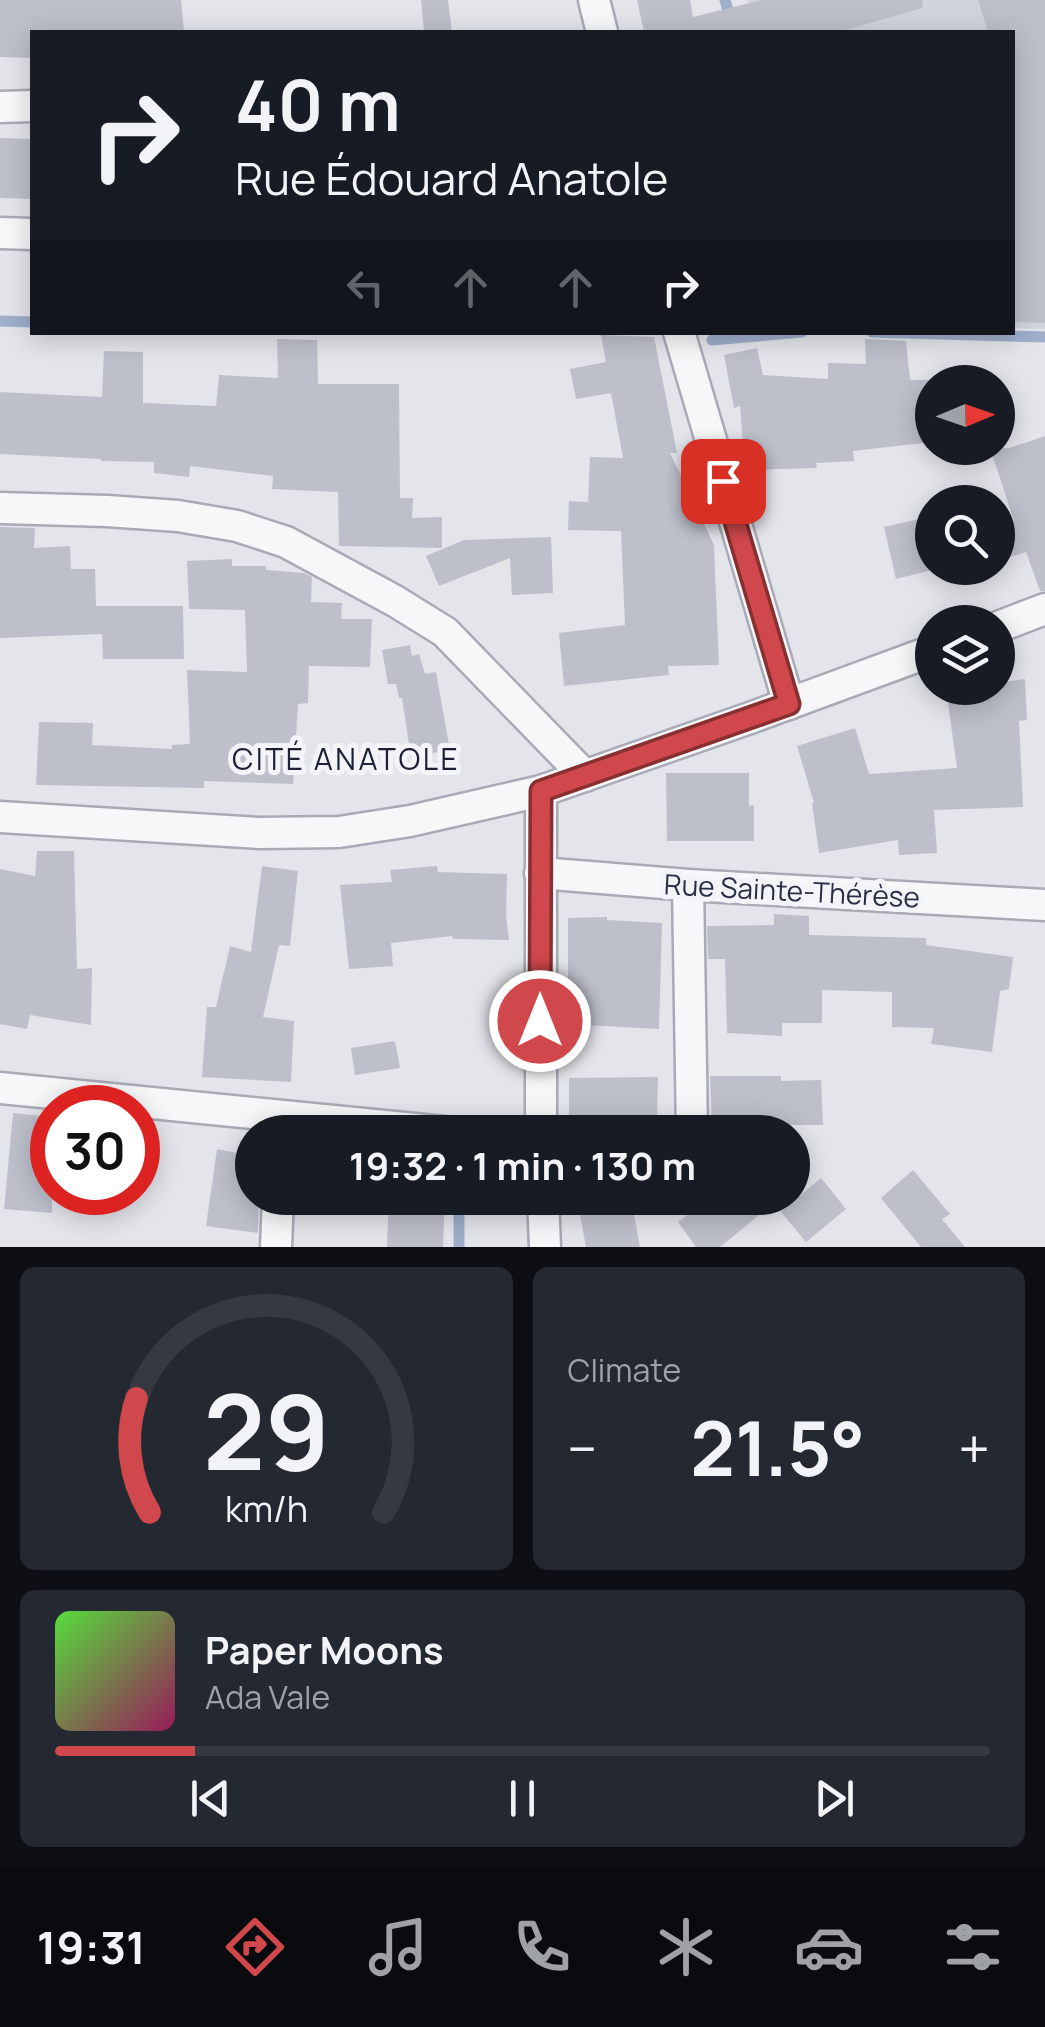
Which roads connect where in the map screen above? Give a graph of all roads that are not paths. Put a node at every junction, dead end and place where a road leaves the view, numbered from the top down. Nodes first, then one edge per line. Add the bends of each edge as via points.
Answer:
1 (594, 0) edge
2 (602, 30) edge
3 (30, 106) edge
4 (0, 107) edge
5 (0, 232) edge
6 (30, 234) edge
7 (680, 335) edge
8 (0, 508) edge
9 (1045, 609) edge
10 (1015, 620) edge
11 (915, 657) edge
12 (789, 704) junction
13 (585, 776) junction
14 (541, 791) junction
15 (0, 817) edge
16 (540, 872) junction
17 (688, 885) junction
18 (1045, 904) edge
19 (0, 1088) edge
20 (541, 1115) edge
21 (692, 1115) edge
22 (235, 1118) edge
23 (277, 1215) edge
24 (544, 1215) edge
25 (276, 1247) edge
26 (546, 1247) edge

1 - 2 street
3 - 4 street
5 - 6 street
7 - 12 street
8 - 13 street via 178,516 286,542 445,632
9 - 10 street
11 - 12 street
12 - 13 street
13 - 14 street
14 - 15 street via 338,832
14 - 16 street
16 - 17 street, Rue Sainte-Thérèse
16 - 20 street
17 - 18 street, Rue Sainte-Thérèse
17 - 21 street
19 - 22 street
23 - 25 street
24 - 26 street

